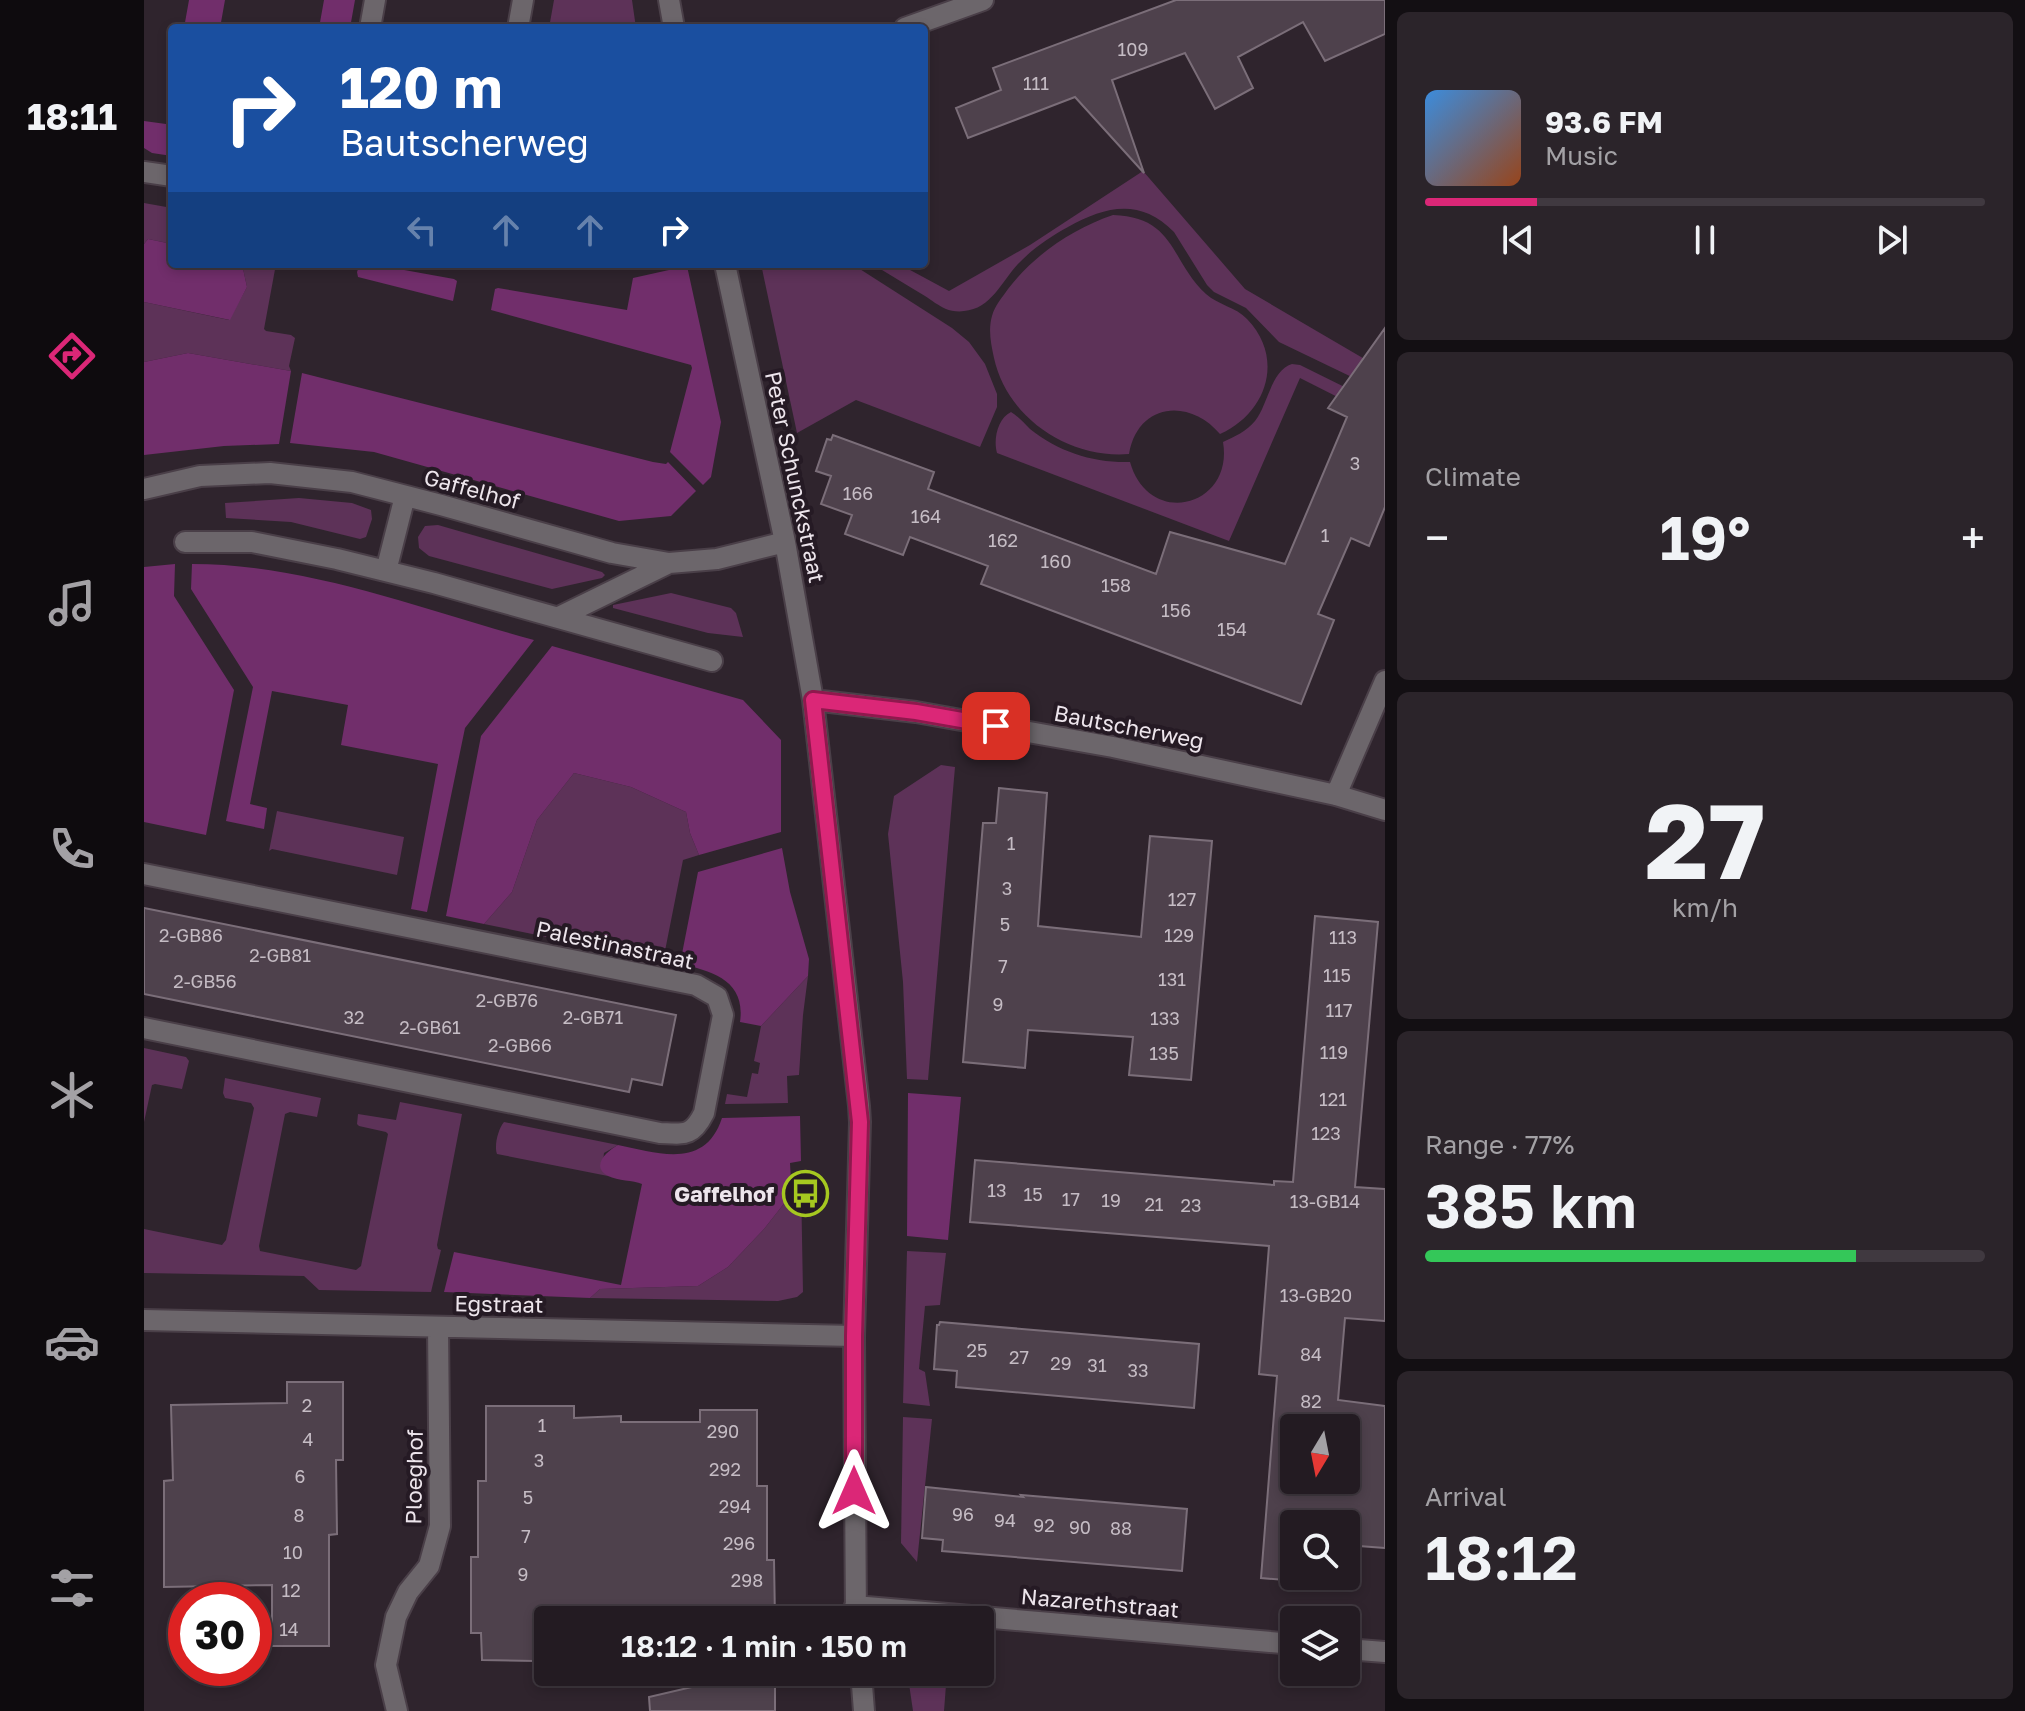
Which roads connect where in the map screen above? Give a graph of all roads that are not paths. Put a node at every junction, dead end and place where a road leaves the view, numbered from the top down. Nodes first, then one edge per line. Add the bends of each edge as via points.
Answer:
1 (375, 0) edge
2 (523, 0) edge
3 (669, 0) edge
4 (983, 0) edge
5 (371, 24) edge
6 (519, 24) edge
7 (673, 24) edge
8 (916, 24) edge
9 (144, 172) edge
10 (168, 175) edge
11 (726, 268) edge
12 (144, 489) edge
13 (405, 496) junction
14 (185, 542) dead end
15 (785, 542) junction
16 (669, 563) junction
17 (386, 571) junction
18 (559, 617) junction
19 (712, 661) dead end
20 (1385, 681) edge
21 (813, 700) junction
22 (1336, 795) junction
23 (1385, 810) edge
24 (144, 874) edge
25 (144, 1028) edge
26 (144, 1320) edge
27 (438, 1327) junction
28 (854, 1336) junction
29 (855, 1606) edge
30 (994, 1623) edge
31 (1280, 1643) edge
32 (1360, 1650) edge
33 (1385, 1652) edge
34 (862, 1686) edge
35 (397, 1711) edge
36 (864, 1711) edge

1 - 5 street
2 - 6 street
3 - 7 street
4 - 8 street
9 - 10 street
11 - 15 street, Peter Schunckstraat
12 - 13 street, Gaffelhof via 200,476 270,473 352,482
13 - 16 street, Gaffelhof via 612,553
13 - 17 street
14 - 17 street via 252,542
15 - 16 street, Gaffelhof via 717,559
15 - 21 street, Peter Schunckstraat
16 - 18 street
17 - 18 street
18 - 19 street
20 - 22 street
21 - 22 street, Bautscherweg via 916,712 1113,747
21 - 28 street via 860,1122
22 - 23 street, Bautscherweg
24 - 25 street, Palestinastraat via 696,985 717,997 723,1015 704,1113 686,1134 660,1133
26 - 27 street, Egstraat
27 - 28 street, Egstraat
27 - 35 street, Ploeghof via 440,1526 429,1566 396,1617 386,1665
28 - 29 street
30 - 31 street, Nazarethstraat
32 - 33 street
34 - 36 street

